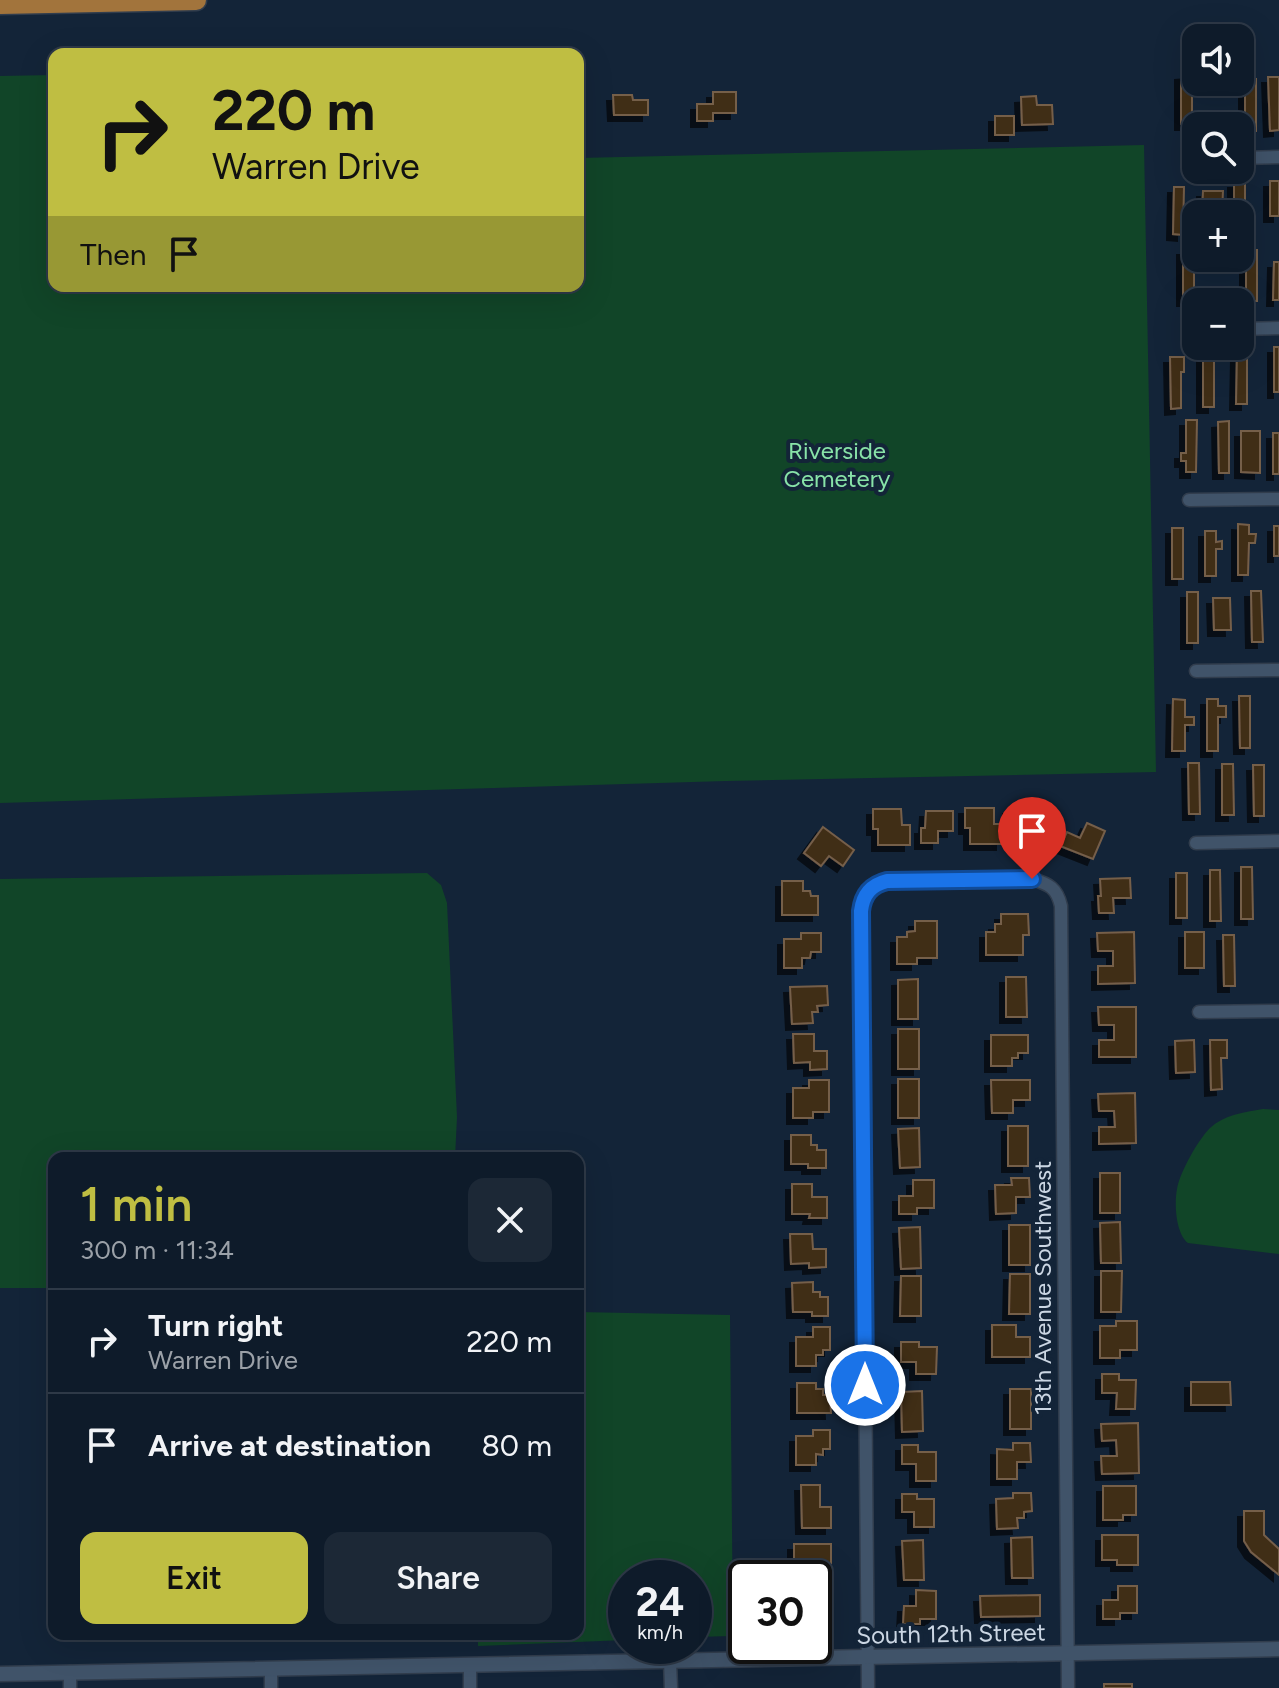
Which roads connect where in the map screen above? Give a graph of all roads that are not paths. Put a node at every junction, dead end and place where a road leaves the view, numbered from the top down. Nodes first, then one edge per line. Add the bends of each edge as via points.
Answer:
1 (196, 0) edge
2 (0, 4) edge
3 (1279, 157) edge
4 (1254, 158) edge
5 (1279, 328) edge
6 (1254, 329) edge
7 (1279, 499) edge
8 (1189, 500) dead end
9 (1279, 670) edge
10 (1196, 671) dead end
11 (1279, 841) edge
12 (1196, 843) dead end
13 (1279, 1011) edge
14 (1199, 1012) dead end
15 (1279, 1649) edge
16 (1068, 1653) junction
17 (868, 1657) junction
18 (712, 1660) edge
19 (608, 1662) edge
20 (670, 1664) edge
21 (470, 1665) junction
22 (271, 1669) junction
23 (70, 1672) junction
24 (0, 1674) edge
25 (70, 1688) edge
26 (271, 1688) edge
27 (470, 1688) edge
28 (671, 1688) edge
29 (868, 1688) edge
30 (1068, 1688) edge

1 - 2 highway
3 - 4 street
5 - 6 street
7 - 8 street
9 - 10 street
11 - 12 street
13 - 14 street
15 - 16 street, South 12th Street
16 - 17 street, South 12th Street
16 - 17 street, 13th Avenue Southwest via 1061,906 1055,889 1032,879 887,881 862,900 861,927
16 - 30 street, 13th Avenue Southwest
17 - 18 street, South 12th Street
17 - 29 street
19 - 21 street, South 12th Street
20 - 28 street
21 - 22 street, South 12th Street
21 - 27 street
22 - 23 street, South 12th Street
22 - 26 street
23 - 24 street, South 12th Street
23 - 25 street

